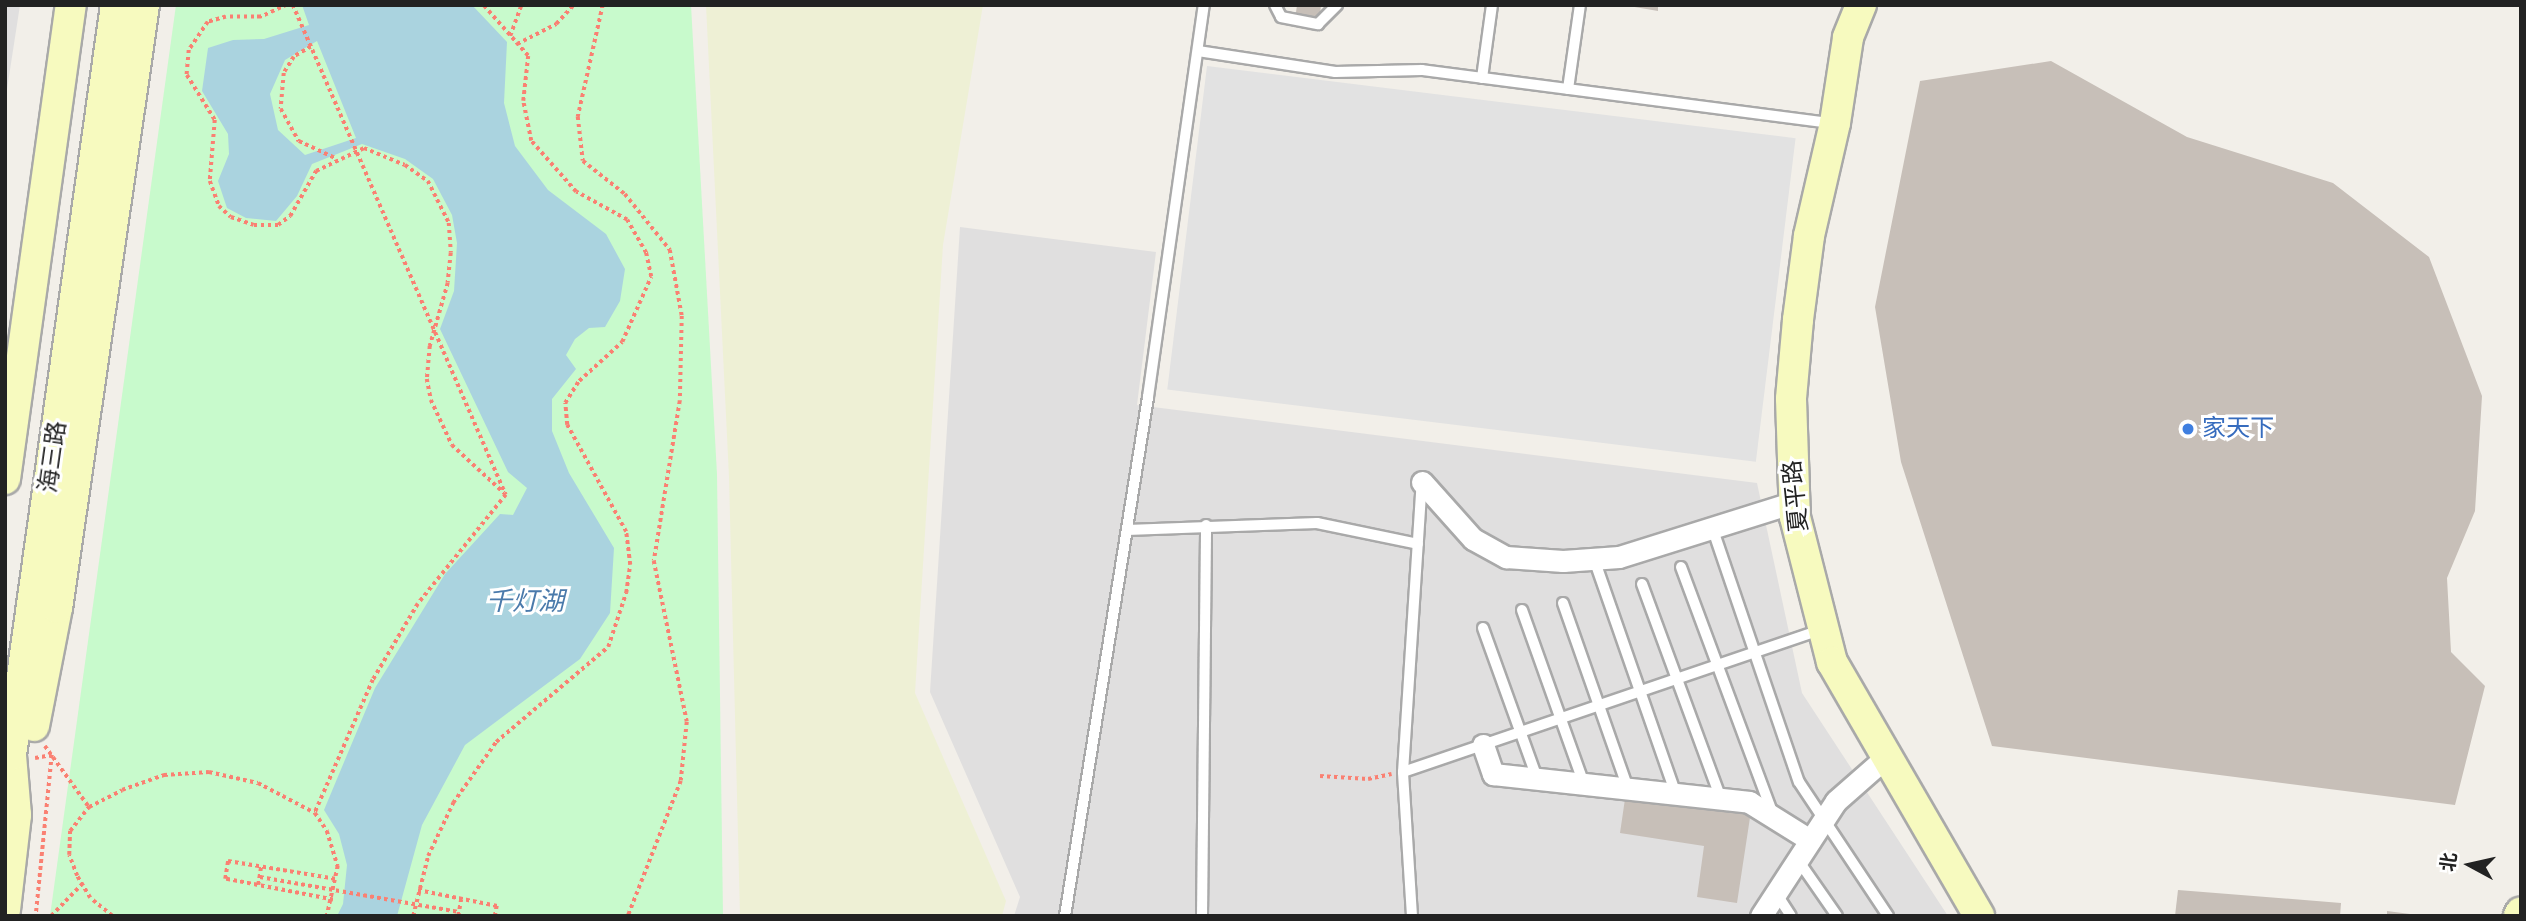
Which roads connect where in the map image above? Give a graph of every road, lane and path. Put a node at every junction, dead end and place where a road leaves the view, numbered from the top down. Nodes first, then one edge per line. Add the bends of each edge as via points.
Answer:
1 (71, 5) edge
2 (97, 5) edge
3 (116, 5) edge
4 (144, 5) edge
5 (288, 5) edge
6 (293, 5) edge
7 (483, 5) edge
8 (521, 5) edge
9 (574, 5) edge
10 (603, 5) edge
11 (1204, 5) edge
12 (1275, 5) edge
13 (1337, 5) edge
14 (1492, 5) edge
15 (1580, 5) edge
16 (1842, 5) edge
17 (1861, 5) edge
18 (510, 36) junction
19 (1848, 38) junction
20 (517, 44) junction
21 (311, 46) junction
22 (1198, 51) junction
23 (1482, 78) junction
24 (1568, 89) junction
25 (1835, 123) junction
26 (354, 150) junction
27 (337, 159) junction
28 (434, 330) junction
29 (5, 479) edge
30 (1422, 482) joint
31 (506, 495) junction
32 (1794, 502) junction
33 (1206, 525) junction
34 (1712, 527) junction
35 (1127, 530) junction
36 (1418, 544) junction
37 (1594, 559) junction
38 (1681, 568) dead end
39 (1642, 584) dead end
40 (1563, 603) dead end
41 (1522, 610) dead end
42 (1483, 628) dead end
43 (1821, 630) junction
44 (5, 649) edge
45 (1755, 652) junction
46 (1718, 665) junction
47 (1677, 679) junction
48 (1640, 691) junction
49 (1599, 705) junction
50 (1561, 718) junction
51 (36, 719) junction
52 (1520, 732) junction
53 (1483, 745) junction
54 (1885, 758) junction
55 (1403, 772) junction
56 (1320, 776) dead end
57 (1537, 778) junction
58 (1584, 783) junction
59 (1628, 789) junction
60 (1675, 794) junction
61 (1721, 799) junction
62 (89, 807) junction
63 (315, 813) junction
64 (11, 814) edge
65 (1775, 818) junction
66 (1823, 822) junction
67 (1810, 840) junction
68 (1798, 860) junction
69 (8, 864) edge
70 (261, 866) junction
71 (260, 877) junction
72 (337, 879) junction
73 (82, 884) junction
74 (258, 885) junction
75 (418, 890) junction
76 (1776, 893) junction
77 (461, 899) junction
78 (333, 900) junction
79 (5, 910) edge
80 (458, 914) edge
81 (51, 916) edge
82 (113, 916) edge
83 (327, 916) edge
84 (414, 916) edge
85 (495, 916) edge
86 (628, 916) edge
87 (1065, 916) edge
88 (1202, 916) edge
89 (1412, 916) edge
90 (1761, 916) edge
91 (1791, 916) edge
92 (1837, 916) edge
93 (1888, 916) edge
94 (1979, 916) edge

1 - 29 main road
2 - 44 main road, 海三路
3 - 64 main road, 海三路 via 11,755
4 - 51 main road via 57,608
5 - 27 path via 261,17 208,22 189,50 187,75 215,120 210,181 219,206 231,218 254,225 278,225 297,207 316,171
6 - 21 path
7 - 18 path
8 - 18 path
9 - 20 path via 556,24
10 - 86 path via 578,117 583,161 625,194 670,250 682,316 680,401 654,561 687,722 681,781
11 - 22 lane
12 - 13 lane via 1281,17 1318,23
14 - 23 lane
15 - 24 lane
16 - 19 main road, 夏平路
17 - 19 main road, 夏平路
18 - 20 path
19 - 25 main road, 夏平路
20 - 75 path via 528,56 523,101 531,141 576,191 627,220 646,253 651,277 622,342 579,381 565,403 567,425 626,532 630,565 608,647 496,742 453,803
21 - 26 path
21 - 27 path via 294,57 279,91 287,127 315,150
22 - 23 lane via 1335,72 1422,70
22 - 35 lane
23 - 24 lane
24 - 25 lane
25 - 32 main road, 夏平路 via 1809,236 1798,320 1791,399
26 - 27 path
26 - 28 path
26 - 28 path via 364,148 405,165 428,181 439,200 449,223 451,253 448,284
28 - 31 path
28 - 31 path via 426,379 430,400 452,445
30 - 36 lane
30 - 37 street via 1473,539 1506,556
31 - 63 path via 418,604 373,680
32 - 34 street
32 - 43 main road, 夏平路
33 - 35 lane
33 - 36 lane via 1317,523
33 - 88 lane
34 - 37 street via 1619,556
34 - 45 lane
35 - 87 lane
36 - 55 lane
37 - 48 lane
38 - 46 lane
39 - 47 lane
40 - 49 lane
41 - 50 lane
42 - 52 lane
43 - 45 lane
43 - 54 main road, 夏平路 via 1844,688
45 - 46 lane
45 - 66 lane via 1799,782
46 - 47 lane
46 - 65 lane
47 - 48 lane
47 - 61 lane
48 - 49 lane
48 - 60 lane
49 - 50 lane
49 - 59 lane
50 - 52 lane
50 - 58 lane
51 - 62 path via 41,741
51 - 64 main road
52 - 53 lane
52 - 57 lane
53 - 55 lane
53 - 57 street via 1493,774
54 - 66 street via 1836,801
54 - 94 main road, 夏平路
55 - 56 path via 1368,779
55 - 89 lane
57 - 58 street
58 - 59 street
59 - 60 street
60 - 61 street
61 - 65 street via 1749,802
62 - 63 path via 164,775 209,772 258,783
62 - 73 path via 70,831 69,855
63 - 72 path via 327,831 338,866
64 - 69 main road, 海三路
65 - 67 street
66 - 67 street
66 - 93 lane
67 - 68 street
68 - 76 street
68 - 92 lane
69 - 79 main road, 海三路
70 - 71 path
70 - 72 path
70 - 74 path via 228,861 225,879
71 - 74 path
71 - 80 path, bridge
72 - 78 path
73 - 81 path
73 - 82 path
74 - 78 path
75 - 77 path
75 - 84 path
76 - 90 street
76 - 91 lane
77 - 80 path
77 - 85 path via 497,906
78 - 83 path

